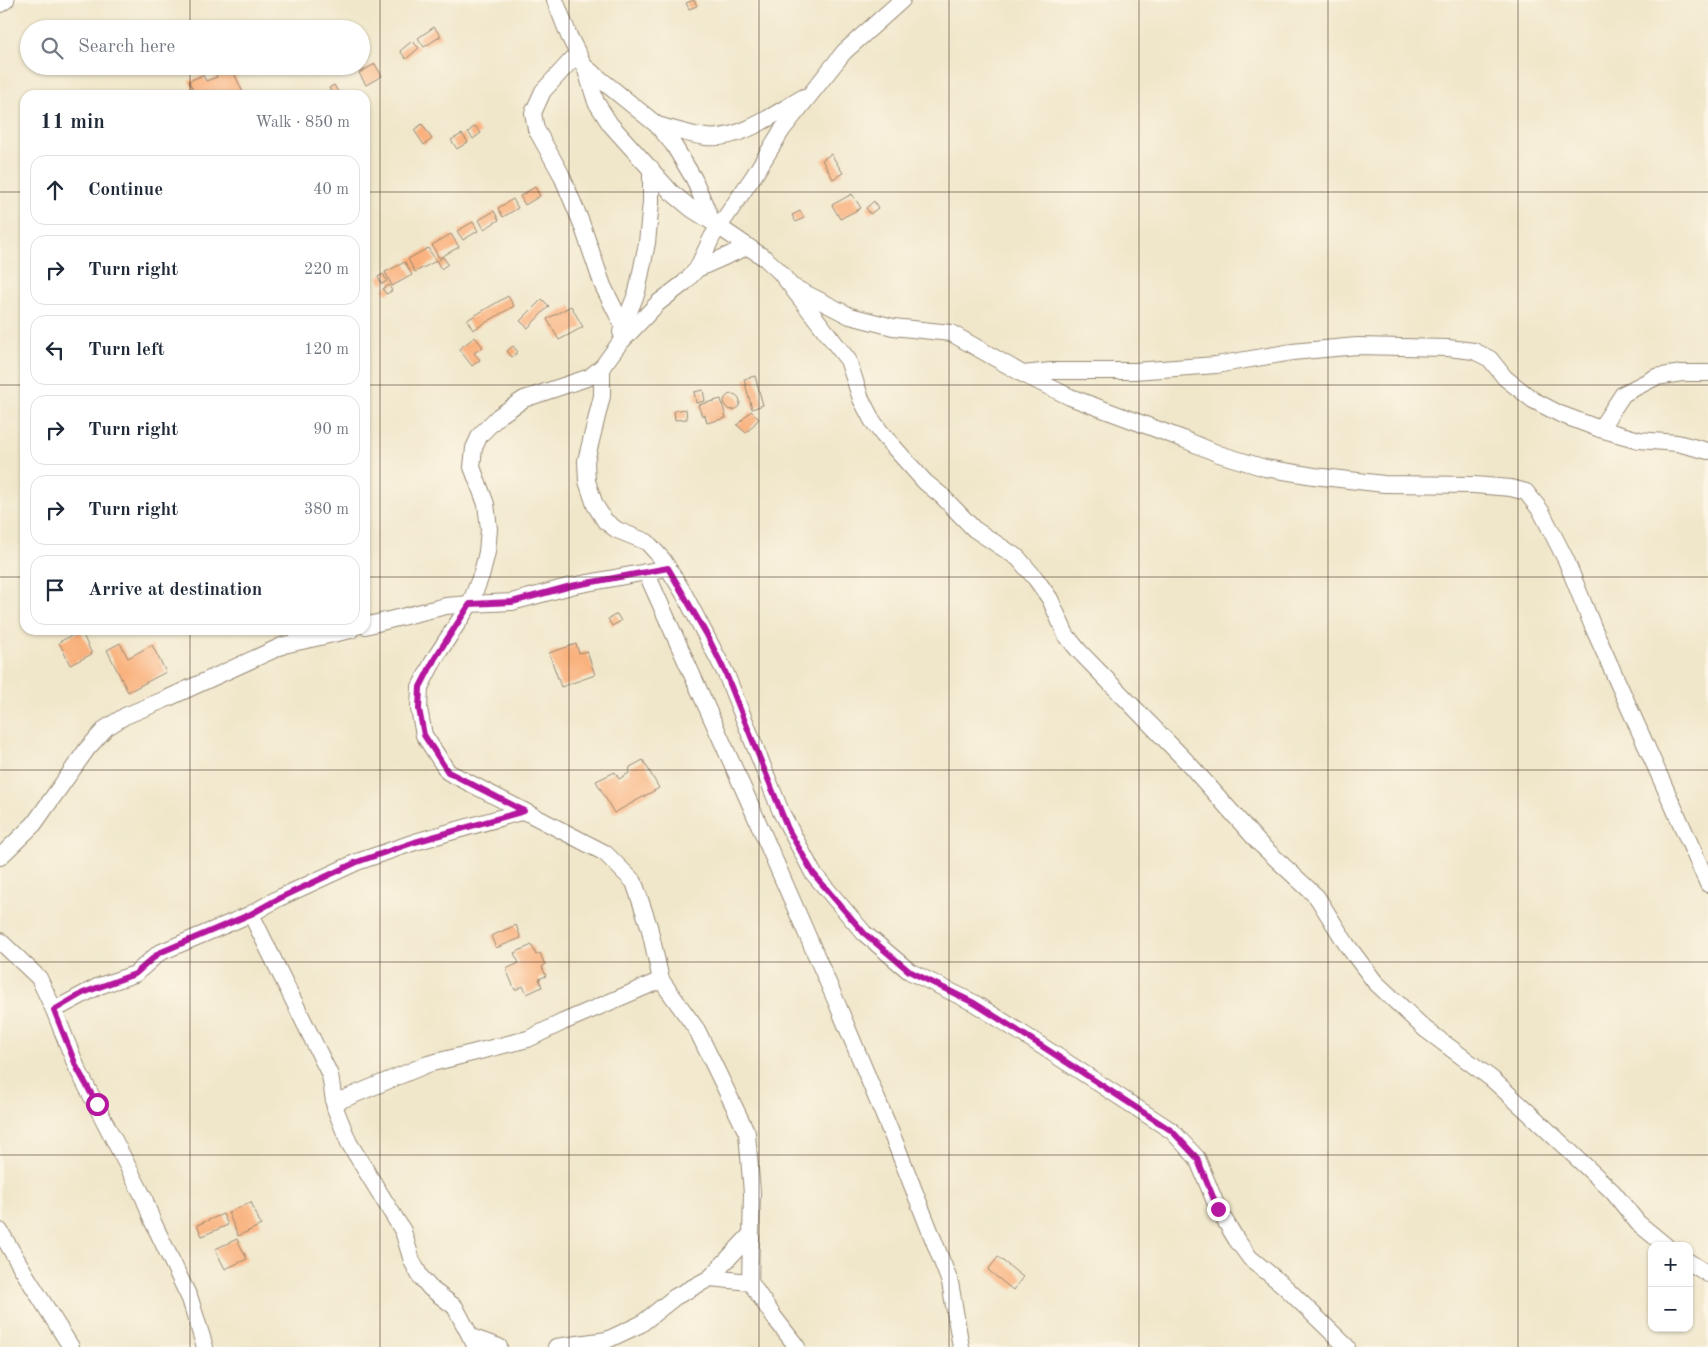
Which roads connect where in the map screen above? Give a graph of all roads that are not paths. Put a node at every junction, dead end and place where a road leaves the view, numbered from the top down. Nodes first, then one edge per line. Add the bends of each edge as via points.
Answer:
1 (6, 0) edge
2 (555, 0) edge
3 (902, 0) edge
4 (0, 4) edge
5 (581, 60) junction
6 (811, 94) junction
7 (658, 125) junction
8 (651, 168) junction
9 (715, 225) junction
10 (747, 247) junction
11 (696, 269) junction
12 (791, 286) junction
13 (623, 326) junction
14 (619, 344) junction
15 (602, 367) junction
16 (1708, 373) edge
17 (1023, 374) junction
18 (1600, 429) junction
19 (1708, 451) edge
20 (668, 568) junction
21 (646, 572) junction
22 (470, 604) junction
23 (370, 625) edge
24 (326, 635) edge
25 (524, 811) junction
26 (0, 857) edge
27 (1708, 884) edge
28 (251, 914) junction
29 (0, 941) edge
30 (661, 980) junction
31 (54, 1010) junction
32 (334, 1103) junction
33 (0, 1231) edge
34 (751, 1234) junction
35 (1661, 1242) edge
36 (1693, 1265) edge
37 (1708, 1274) edge
38 (710, 1278) junction
39 (750, 1282) junction
40 (474, 1342) edge
41 (71, 1347) edge
42 (205, 1347) edge
43 (499, 1347) edge
44 (556, 1347) edge
45 (797, 1347) edge
46 (961, 1347) edge
47 (1347, 1347) edge

1 - 4 street
2 - 5 street
3 - 6 street via 844,52
5 - 7 street
5 - 8 street via 596,102 610,124
5 - 13 street via 543,91 533,113 536,128 561,174 603,286
6 - 7 street via 731,136 705,137
6 - 9 street
7 - 9 street via 694,180
8 - 9 street via 672,192
8 - 13 street via 647,243 637,292
9 - 10 street
9 - 11 street
10 - 11 street
10 - 12 street via 766,259
11 - 14 street
12 - 17 street via 857,318 893,327 951,333
12 - 35 street via 848,360 861,399 883,435 925,482 974,529 1018,558 1050,599 1066,635 1079,651 1189,764 1259,843 1317,897 1375,982 1425,1029 1492,1079 1613,1192
13 - 14 street
14 - 15 street
15 - 20 street via 602,396 586,461 587,481 595,505 605,521 617,530 647,542
15 - 22 street via 590,377 524,399 499,416 480,435 474,448 472,467 486,504 489,529 482,573
16 - 18 street via 1656,377 1623,394
17 - 18 street via 1216,365 1292,352 1356,346 1448,348 1474,351 1490,359 1505,378 1533,400
17 - 27 street via 1070,397 1264,468 1384,484 1474,485 1526,492 1541,511 1566,560
18 - 19 street via 1638,440 1677,443
20 - 21 street
20 - 47 street via 726,674 788,829 813,873 864,933 909,971 974,1003 1172,1131 1197,1158 1218,1209 1250,1258
21 - 22 street via 571,586 512,602
21 - 46 street via 771,850 897,1147 950,1282
22 - 23 street via 446,606
22 - 25 street via 420,687 419,709 424,735 448,772
24 - 26 street via 284,644 106,728 34,824
25 - 28 street via 357,862
25 - 30 street via 606,853 634,882 649,926
28 - 31 street via 159,953 135,974 83,993
28 - 32 street via 330,1075
29 - 31 street via 39,978
30 - 32 street via 528,1040 428,1064
30 - 34 street via 697,1030 747,1133 752,1193
31 - 42 street via 77,1068 144,1198 190,1299
32 - 40 street via 350,1143 403,1231 420,1276 455,1307
33 - 41 street
34 - 38 street
34 - 39 street
36 - 37 street
38 - 39 street
38 - 44 street via 676,1297 641,1324 607,1340
39 - 45 street
40 - 43 street

